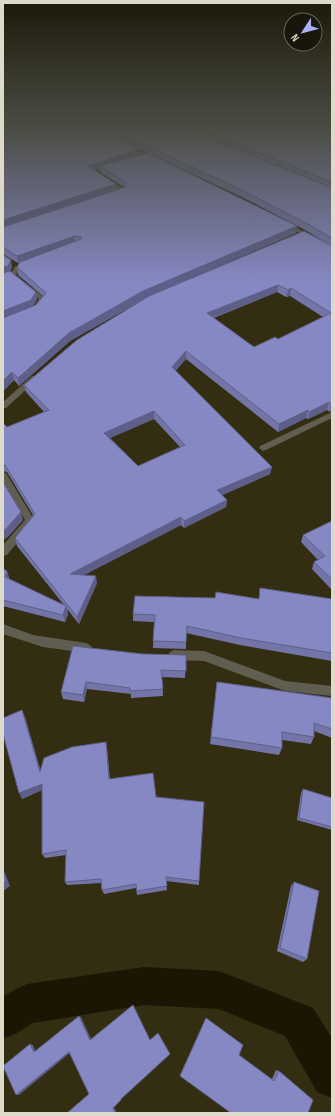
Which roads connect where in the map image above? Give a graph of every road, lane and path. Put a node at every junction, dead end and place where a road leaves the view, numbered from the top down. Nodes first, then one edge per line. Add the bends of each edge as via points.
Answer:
1 (103, 178) edge
2 (109, 196) edge
3 (277, 219) edge
4 (304, 233) junction
5 (292, 239) edge
6 (332, 250) edge
7 (17, 265) edge
8 (28, 313) edge
9 (38, 375) edge
10 (3, 406) edge
11 (332, 415) edge
12 (263, 448) dead end
13 (3, 475) edge
14 (3, 552) edge
15 (3, 629) edge
16 (100, 650) edge
17 (166, 655) edge
18 (332, 691) edge

1 - 2 street via 124,191
3 - 4 street
4 - 5 street
4 - 6 street
7 - 8 street via 10,275 43,299
9 - 10 street
11 - 12 street
13 - 14 street via 30,521
15 - 16 street via 12,634 57,645
17 - 18 street via 204,656 285,686

